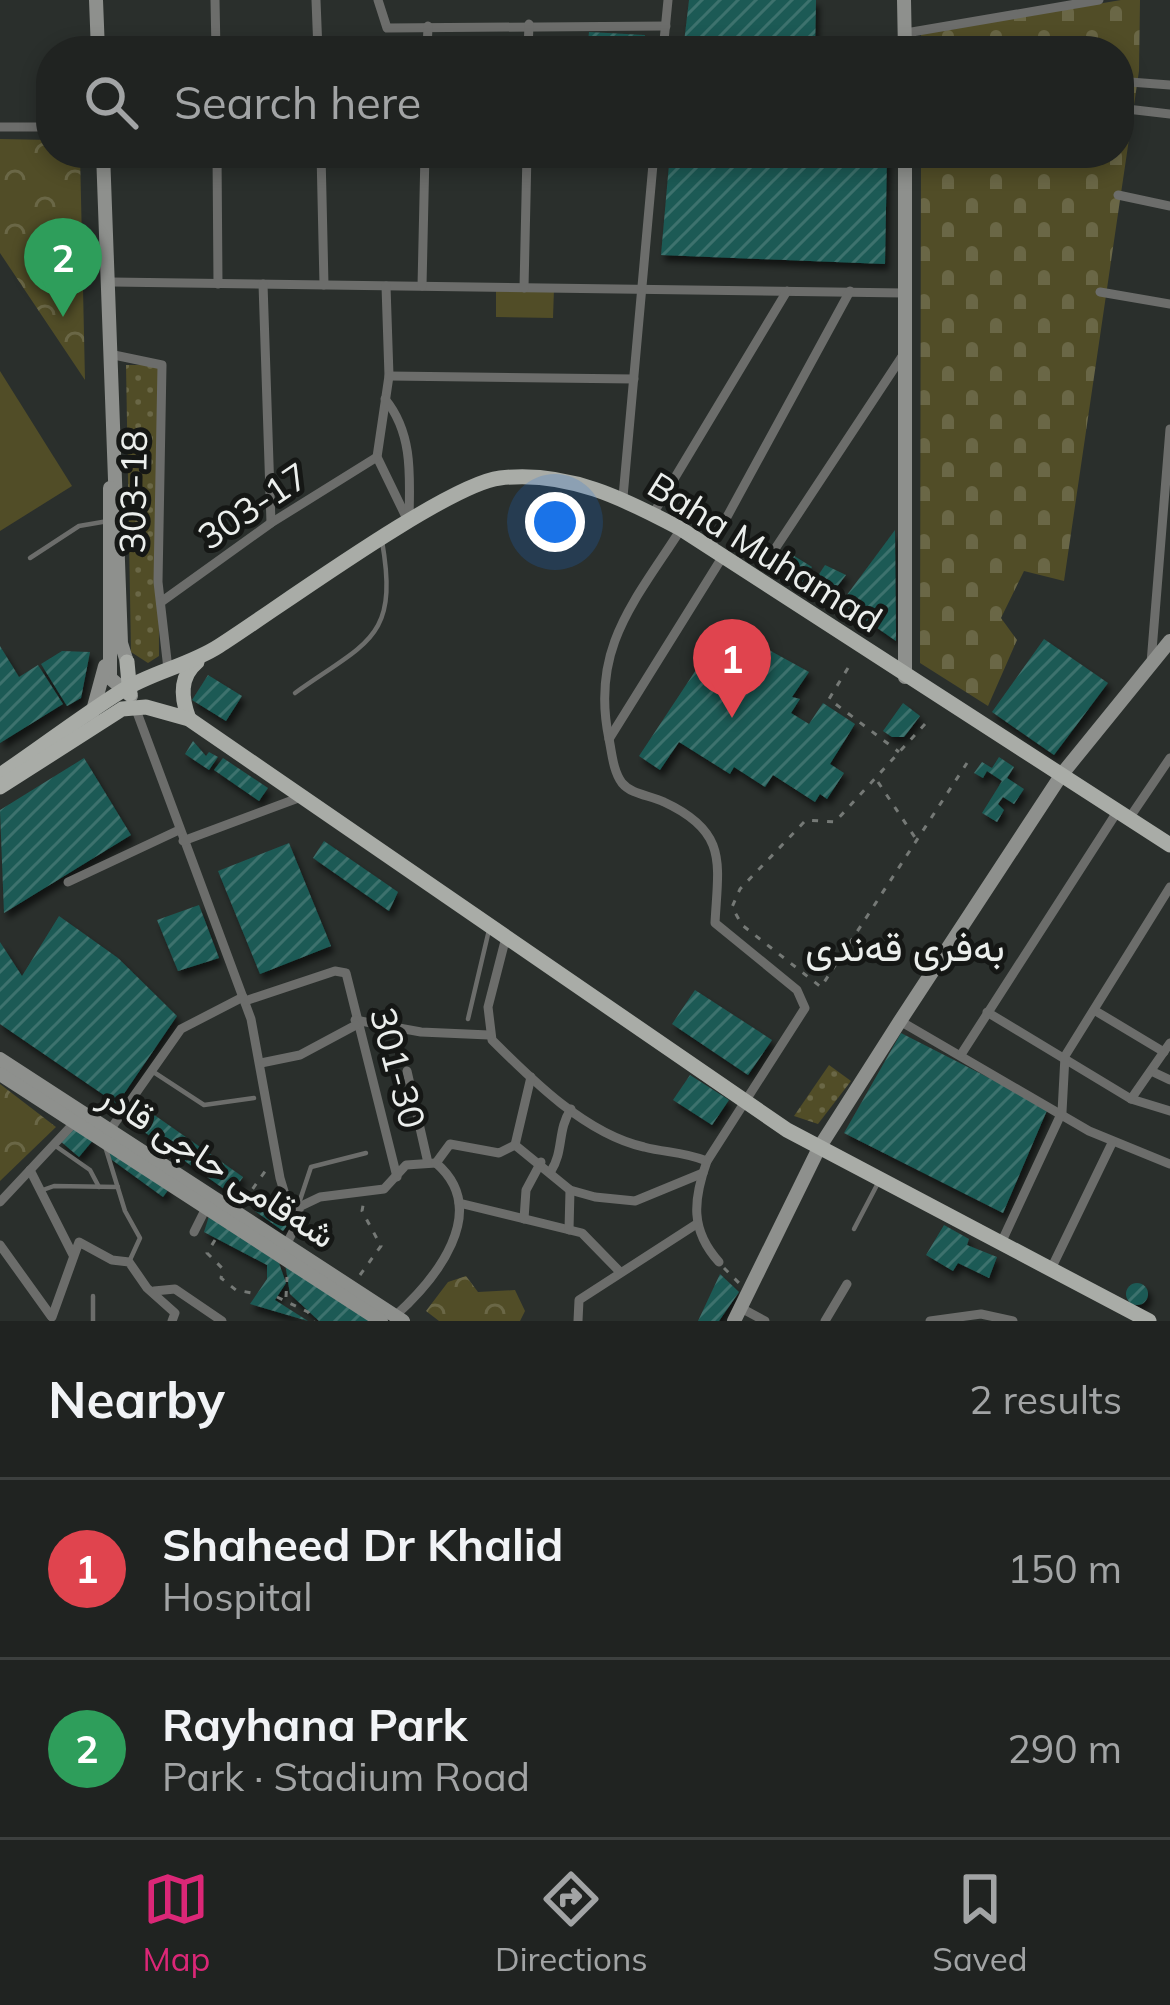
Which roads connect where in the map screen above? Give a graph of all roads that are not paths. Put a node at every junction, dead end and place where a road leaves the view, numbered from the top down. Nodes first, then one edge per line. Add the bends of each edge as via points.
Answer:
1 (97, 0) edge
2 (215, 0) edge
3 (316, 0) edge
4 (378, 0) edge
5 (668, 0) edge
6 (904, 0) edge
7 (1099, 0) edge
8 (529, 24) junction
9 (428, 26) junction
10 (666, 26) junction
11 (905, 33) joint
12 (98, 36) edge
13 (216, 36) edge
14 (317, 36) edge
15 (428, 36) edge
16 (529, 36) edge
17 (665, 36) edge
18 (1134, 82) edge
19 (1170, 86) edge
20 (1134, 110) edge
21 (1170, 115) edge
22 (36, 127) edge
23 (0, 128) edge
24 (104, 168) edge
25 (217, 168) edge
26 (320, 168) edge
27 (425, 168) edge
28 (526, 168) edge
29 (654, 168) edge
30 (905, 168) edge
31 (1118, 195) dead end
32 (1170, 206) edge
33 (112, 282) junction
34 (218, 284) junction
35 (263, 284) junction
36 (324, 285) junction
37 (386, 286) junction
38 (422, 286) junction
39 (524, 288) junction
40 (643, 289) junction
41 (787, 291) junction
42 (850, 291) junction
43 (1100, 292) dead end
44 (904, 293) junction
45 (1170, 304) edge
46 (904, 354) junction
47 (114, 356) junction
48 (388, 376) junction
49 (634, 379) junction
50 (385, 399) junction
51 (1170, 433) edge
52 (114, 441) junction
53 (376, 457) junction
54 (623, 497) junction
55 (653, 514) junction
56 (108, 520) junction
57 (271, 523) junction
58 (410, 523) junction
59 (682, 529) junction
60 (382, 541) junction
61 (717, 552) junction
62 (29, 558) dead end
63 (767, 561) dead end
64 (161, 602) junction
65 (1170, 641) edge
66 (108, 649) junction
67 (212, 650) junction
68 (127, 662) junction
69 (1151, 663) junction
70 (168, 671) junction
71 (151, 676) junction
72 (904, 677) junction
73 (295, 693) dead end
74 (119, 703) junction
75 (189, 718) junction
76 (609, 739) junction
77 (1170, 758) edge
78 (1062, 774) junction
79 (0, 775) edge
80 (0, 787) edge
81 (301, 797) junction
82 (1123, 816) junction
83 (181, 836) junction
84 (1170, 845) edge
85 (68, 882) dead end
86 (1170, 887) edge
87 (489, 929) junction
88 (505, 941) junction
89 (244, 999) junction
90 (1094, 1010) junction
91 (987, 1012) junction
92 (468, 1019) dead end
93 (900, 1021) junction
94 (356, 1023) junction
95 (489, 1034) junction
96 (1167, 1048) edge
97 (962, 1053) junction
98 (1065, 1056) junction
99 (0, 1059) edge
100 (261, 1063) junction
101 (152, 1071) junction
102 (407, 1071) dead end
103 (1151, 1071) junction
104 (0, 1074) edge
105 (531, 1077) junction
106 (1170, 1080) edge
107 (254, 1097) dead end
108 (1131, 1099) junction
109 (746, 1103) junction
110 (571, 1109) junction
111 (1170, 1111) edge
112 (1062, 1112) junction
113 (74, 1123) junction
114 (108, 1136) junction
115 (1112, 1143) junction
116 (515, 1144) junction
117 (53, 1145) junction
118 (819, 1148) junction
119 (366, 1153) dead end
120 (707, 1161) junction
121 (541, 1162) junction
122 (432, 1163) junction
123 (1170, 1164) edge
124 (30, 1170) junction
125 (551, 1171) junction
126 (703, 1173) junction
127 (397, 1177) junction
128 (880, 1180) junction
129 (99, 1187) junction
130 (118, 1187) junction
131 (570, 1190) junction
132 (37, 1192) junction
133 (0, 1202) edge
134 (459, 1203) junction
135 (200, 1204) junction
136 (299, 1207) junction
137 (524, 1219) junction
138 (695, 1225) junction
139 (854, 1228) dead end
140 (569, 1230) junction
141 (194, 1232) dead end
142 (1002, 1241) junction
143 (0, 1245) edge
144 (286, 1252) junction
145 (73, 1255) junction
146 (129, 1262) junction
147 (719, 1262) road end
148 (1051, 1269) junction
149 (620, 1272) junction
150 (847, 1284) dead end
151 (154, 1291) junction
152 (93, 1296) dead end
153 (737, 1314) edge
154 (829, 1318) edge
155 (53, 1319) edge
156 (393, 1319) edge
157 (945, 1319) edge
158 (93, 1321) edge
159 (172, 1321) edge
160 (222, 1321) edge
161 (578, 1321) edge
162 (765, 1321) edge
163 (848, 1321) edge
164 (931, 1321) edge
165 (1013, 1321) edge
166 (1149, 1321) edge

1 - 12 main road
2 - 13 street
3 - 14 street
4 - 9 street via 387,28
5 - 10 street
6 - 11 main road
7 - 11 street
8 - 9 street
8 - 10 street
8 - 16 street
9 - 15 street
10 - 17 street
18 - 19 street
20 - 21 street
22 - 23 street
24 - 33 main road
25 - 34 street
26 - 36 street
27 - 38 street
28 - 39 street
29 - 40 street
30 - 44 main road
31 - 32 street
33 - 34 street
33 - 47 main road
34 - 35 street
35 - 36 street
35 - 57 street
36 - 37 street
37 - 38 street
37 - 48 street
38 - 39 street
39 - 40 street
40 - 41 street
40 - 49 street
41 - 42 street
41 - 55 street
42 - 44 street
42 - 61 street
43 - 45 street
44 - 46 main road
46 - 63 street
46 - 72 main road
47 - 52 main road
47 - 64 street, 303-18 via 162,364
48 - 49 street
48 - 50 street
49 - 54 street
50 - 53 street
50 - 58 street via 401,418
51 - 69 street
52 - 56 main road
52 - 68 main road
53 - 57 street, 303-17
53 - 58 street
54 - 55 main road, Baha Muhamad
54 - 58 main road, Baha Muhamad via 587,485 497,478
55 - 59 main road, Baha Muhamad
56 - 62 lane via 79,526
56 - 66 main road
57 - 64 street, 303-17
58 - 60 main road, Baha Muhamad
59 - 61 main road, Baha Muhamad
59 - 76 street via 610,646 602,693
60 - 67 main road, Baha Muhamad
60 - 73 lane via 391,592 385,619 368,642
61 - 72 main road, Baha Muhamad
61 - 76 street
64 - 70 street, 303-18
65 - 69 main road
66 - 74 main road
66 - 74 main road
67 - 70 main road, Baha Muhamad
67 - 75 main road via 188,670 182,687
68 - 71 main road
68 - 74 main road
69 - 78 main road
70 - 71 main road, Baha Muhamad
71 - 74 main road, Baha Muhamad
72 - 78 main road, Baha Muhamad
74 - 75 main road
74 - 79 main road, Baha Muhamad
74 - 80 main road
74 - 83 street
75 - 81 main road
76 - 109 street via 625,786 686,815 718,850 720,931 803,1000 802,1016
77 - 82 street
78 - 82 main road, Baha Muhamad
78 - 93 main road
81 - 83 street
81 - 87 main road
82 - 84 main road, Baha Muhamad
82 - 91 street
83 - 85 street
83 - 89 street
86 - 90 street
87 - 88 main road
87 - 92 lane
88 - 95 street
88 - 109 main road
89 - 94 street, 301-30 via 335,970 346,973
89 - 100 street
89 - 101 street via 181,1029
90 - 96 street
90 - 98 street
91 - 97 street
91 - 98 street
93 - 97 street
93 - 118 main road
94 - 95 street
94 - 100 street via 300,1055
94 - 127 street, 301-30
95 - 105 street
96 - 103 street
97 - 112 street
98 - 108 street
98 - 112 street
99 - 114 main road, شەقامی حاجی قادر
100 - 136 street via 277,1164 286,1198
101 - 107 lane via 204,1105
101 - 114 street
102 - 122 street
103 - 106 street
103 - 108 street
104 - 113 main road, شەقامی حاجی قادر
105 - 110 street
105 - 116 street
108 - 111 street
109 - 118 main road
109 - 120 street
110 - 120 street via 644,1147
110 - 125 street
112 - 115 street
112 - 142 street
113 - 114 main road, شەقامی حاجی قادر
113 - 117 street
114 - 130 lane via 104,1157
114 - 135 main road, شەقامی حاجی قادر
114 - 144 main road, شەقامی حاجی قادر
115 - 123 street
115 - 148 street
116 - 121 street
116 - 122 street via 500,1153 450,1144
117 - 124 street
117 - 129 lane via 90,1170
118 - 128 main road
118 - 153 main road
119 - 136 lane via 310,1167
120 - 126 street
121 - 125 street
121 - 137 street via 526,1190
122 - 127 street via 406,1165
122 - 134 street via 447,1172
124 - 132 street
124 - 133 street
125 - 131 street
126 - 131 street via 635,1201
126 - 138 street
127 - 136 street via 384,1189
128 - 139 lane
128 - 142 main road
129 - 130 lane
129 - 132 lane
130 - 146 lane via 140,1238
131 - 140 street
132 - 145 street
134 - 137 street
134 - 156 street via 450,1252
135 - 141 street via 205,1210
135 - 144 main road, شەقامی حاجی قادر
136 - 144 street
137 - 140 street
138 - 147 street
138 - 149 street
140 - 149 street via 593,1239
142 - 148 main road
143 - 155 street
144 - 156 main road, شەقامی حاجی قادر
144 - 156 main road, شەقامی حاجی قادر
145 - 146 street via 80,1242
145 - 155 street
146 - 151 street
148 - 166 main road
149 - 161 street via 579,1300
150 - 154 street
151 - 159 street via 175,1313
151 - 160 street via 176,1289
152 - 158 lane
153 - 162 street
154 - 163 street
157 - 164 street
157 - 165 street via 980,1314

